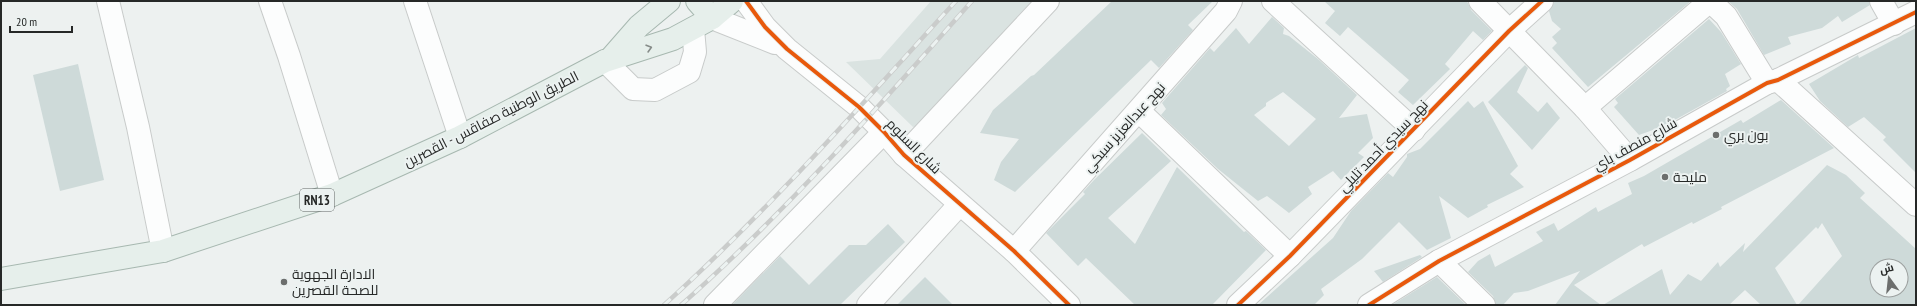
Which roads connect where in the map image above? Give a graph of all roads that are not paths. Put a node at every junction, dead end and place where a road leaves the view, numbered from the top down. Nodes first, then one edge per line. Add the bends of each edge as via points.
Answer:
1 (108, 1) edge
2 (270, 1) edge
3 (415, 1) edge
4 (670, 1) edge
5 (697, 1) edge
6 (732, 1) edge
7 (746, 1) edge
8 (1048, 1) edge
9 (1231, 1) edge
10 (1273, 1) edge
11 (1480, 1) edge
12 (1542, 1) edge
13 (1710, 1) edge
14 (1881, 1) edge
15 (1916, 12) edge
16 (712, 18) junction
17 (1894, 24) junction
18 (694, 29) junction
19 (1510, 31) junction
20 (787, 50) junction
21 (608, 59) junction
22 (1772, 81) junction
23 (1585, 108) junction
24 (1139, 111) junction
25 (1414, 130) junction
26 (884, 132) junction
27 (460, 137) junction
28 (904, 155) junction
29 (1630, 160) junction
30 (332, 195) junction
31 (1916, 205) edge
32 (959, 206) junction
33 (163, 251) junction
34 (1014, 251) junction
35 (1290, 256) junction
36 (1440, 261) junction
37 (1, 279) edge
38 (715, 305) edge
39 (868, 305) edge
40 (1069, 305) edge
41 (1238, 305) edge
42 (1370, 305) edge
43 (1484, 305) edge

1 - 33 street via 138,126
2 - 30 street
3 - 27 street
4 - 21 main road, الطريق الوطنية صفاقس - القصرين via 639,26
5 - 16 main road
6 - 16 main road, الطريق الوطنية صفاقس - القصرين
7 - 20 street, شارع السلوم via 765,27
8 - 28 street
9 - 24 street, نهج عبدالعزيز سبكي via 1226,11
10 - 25 street
11 - 19 street
12 - 19 street, نهج سيدي أحمد تليلي
13 - 22 street via 1726,16
13 - 23 street
14 - 17 street
15 - 17 street, شارع منصف باي
16 - 18 main road, الطريق الوطنية صفاقس - القصرين
16 - 20 street, شارع السلوم via 743,28
17 - 22 street, شارع منصف باي
21 -> 18 main road, الطريق الوطنية صفاقس - القصرين via 652,47
18 - 21 street via 695,52 689,72 655,90 633,89
19 - 23 street
19 - 25 street, نهج سيدي أحمد تليلي
20 - 26 street, شارع السلوم via 859,107
21 - 27 main road, الطريق الوطنية صفاقس - القصرين / RN13
22 - 29 street, شارع منصف باي
22 - 31 street
23 - 29 street
24 - 34 street, نهج عبدالعزيز سبكي
24 - 35 street
25 - 35 street, نهج سيدي أحمد تليلي
26 - 28 street, شارع السلوم
26 - 38 street
27 - 30 main road, الطريق الوطنية صفاقس - القصرين / RN13
28 - 32 street, شارع السلوم
29 - 36 street, شارع منصف باي
30 - 33 main road, الطريق الوطنية صفاقس - القصرين / RN13
32 - 34 street, شارع السلوم
32 - 39 street
33 - 37 main road, الطريق الوطنية صفاقس - القصرين / RN13
34 - 40 street, شارع السلوم
35 - 41 street, نهج سيدي أحمد تليلي
36 - 42 street, شارع منصف باي
36 - 43 street

